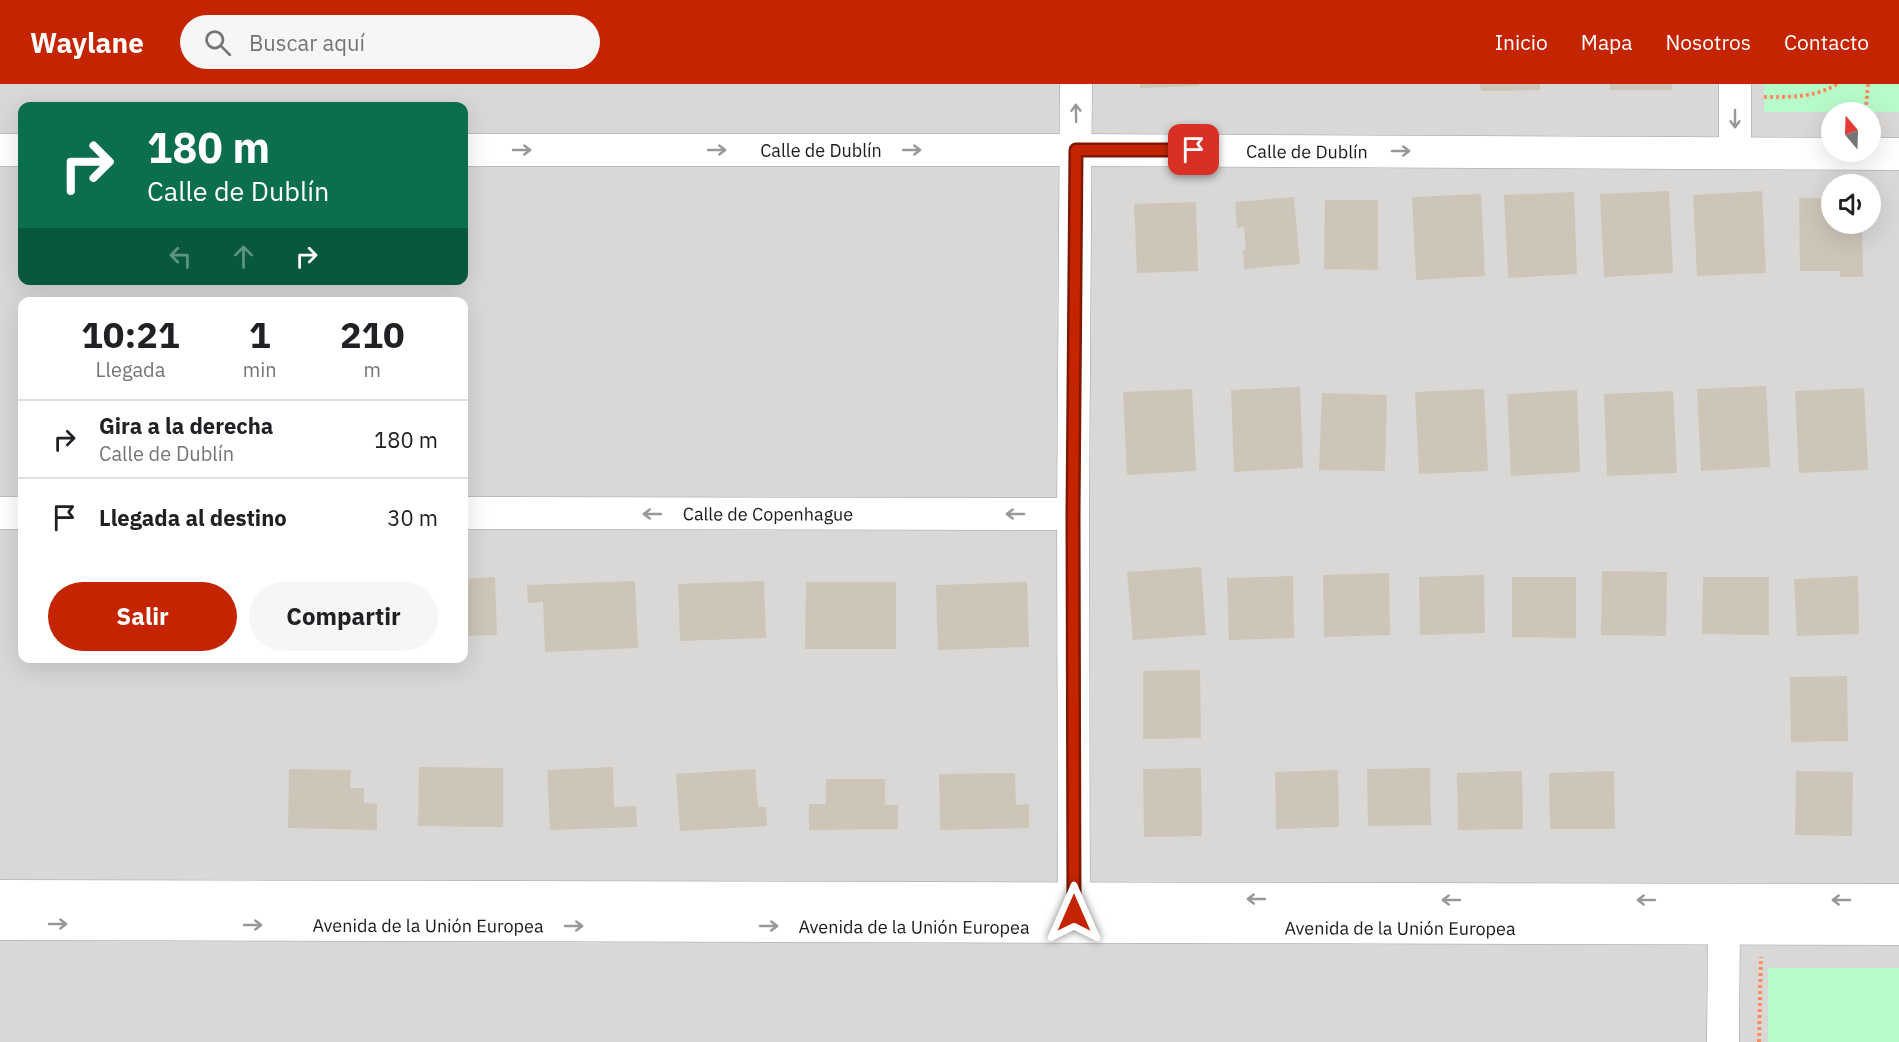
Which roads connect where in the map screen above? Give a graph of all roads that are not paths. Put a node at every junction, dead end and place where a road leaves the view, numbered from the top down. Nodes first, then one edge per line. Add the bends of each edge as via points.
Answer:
1 (1076, 84) edge
2 (1735, 97) edge
3 (0, 150) edge
4 (18, 150) edge
5 (468, 150) edge
6 (1076, 150) junction
7 (1735, 153) junction
8 (1899, 154) edge
9 (0, 513) edge
10 (18, 513) edge
11 (468, 513) edge
12 (1073, 514) junction
13 (0, 896) edge
14 (1899, 900) edge
15 (1075, 913) junction
16 (0, 924) edge
17 (1724, 929) junction
18 (1899, 929) edge
19 (1724, 1042) edge

6 -> 1 street
2 -> 7 street
3 - 4 street
5 -> 6 street, Calle de Dublín
6 -> 7 street, Calle de Dublín
6 - 12 street
7 - 8 street, Calle de Dublín
9 - 10 street
12 -> 11 street, Calle de Copenhague
12 - 15 street
13 - 15 street, Avenida de la Unión Europea
14 -> 15 street, Avenida de la Unión Europea
16 -> 15 street, Avenida de la Unión Europea
15 - 17 street, Avenida de la Unión Europea
17 - 18 street, Avenida de la Unión Europea
17 - 19 street

